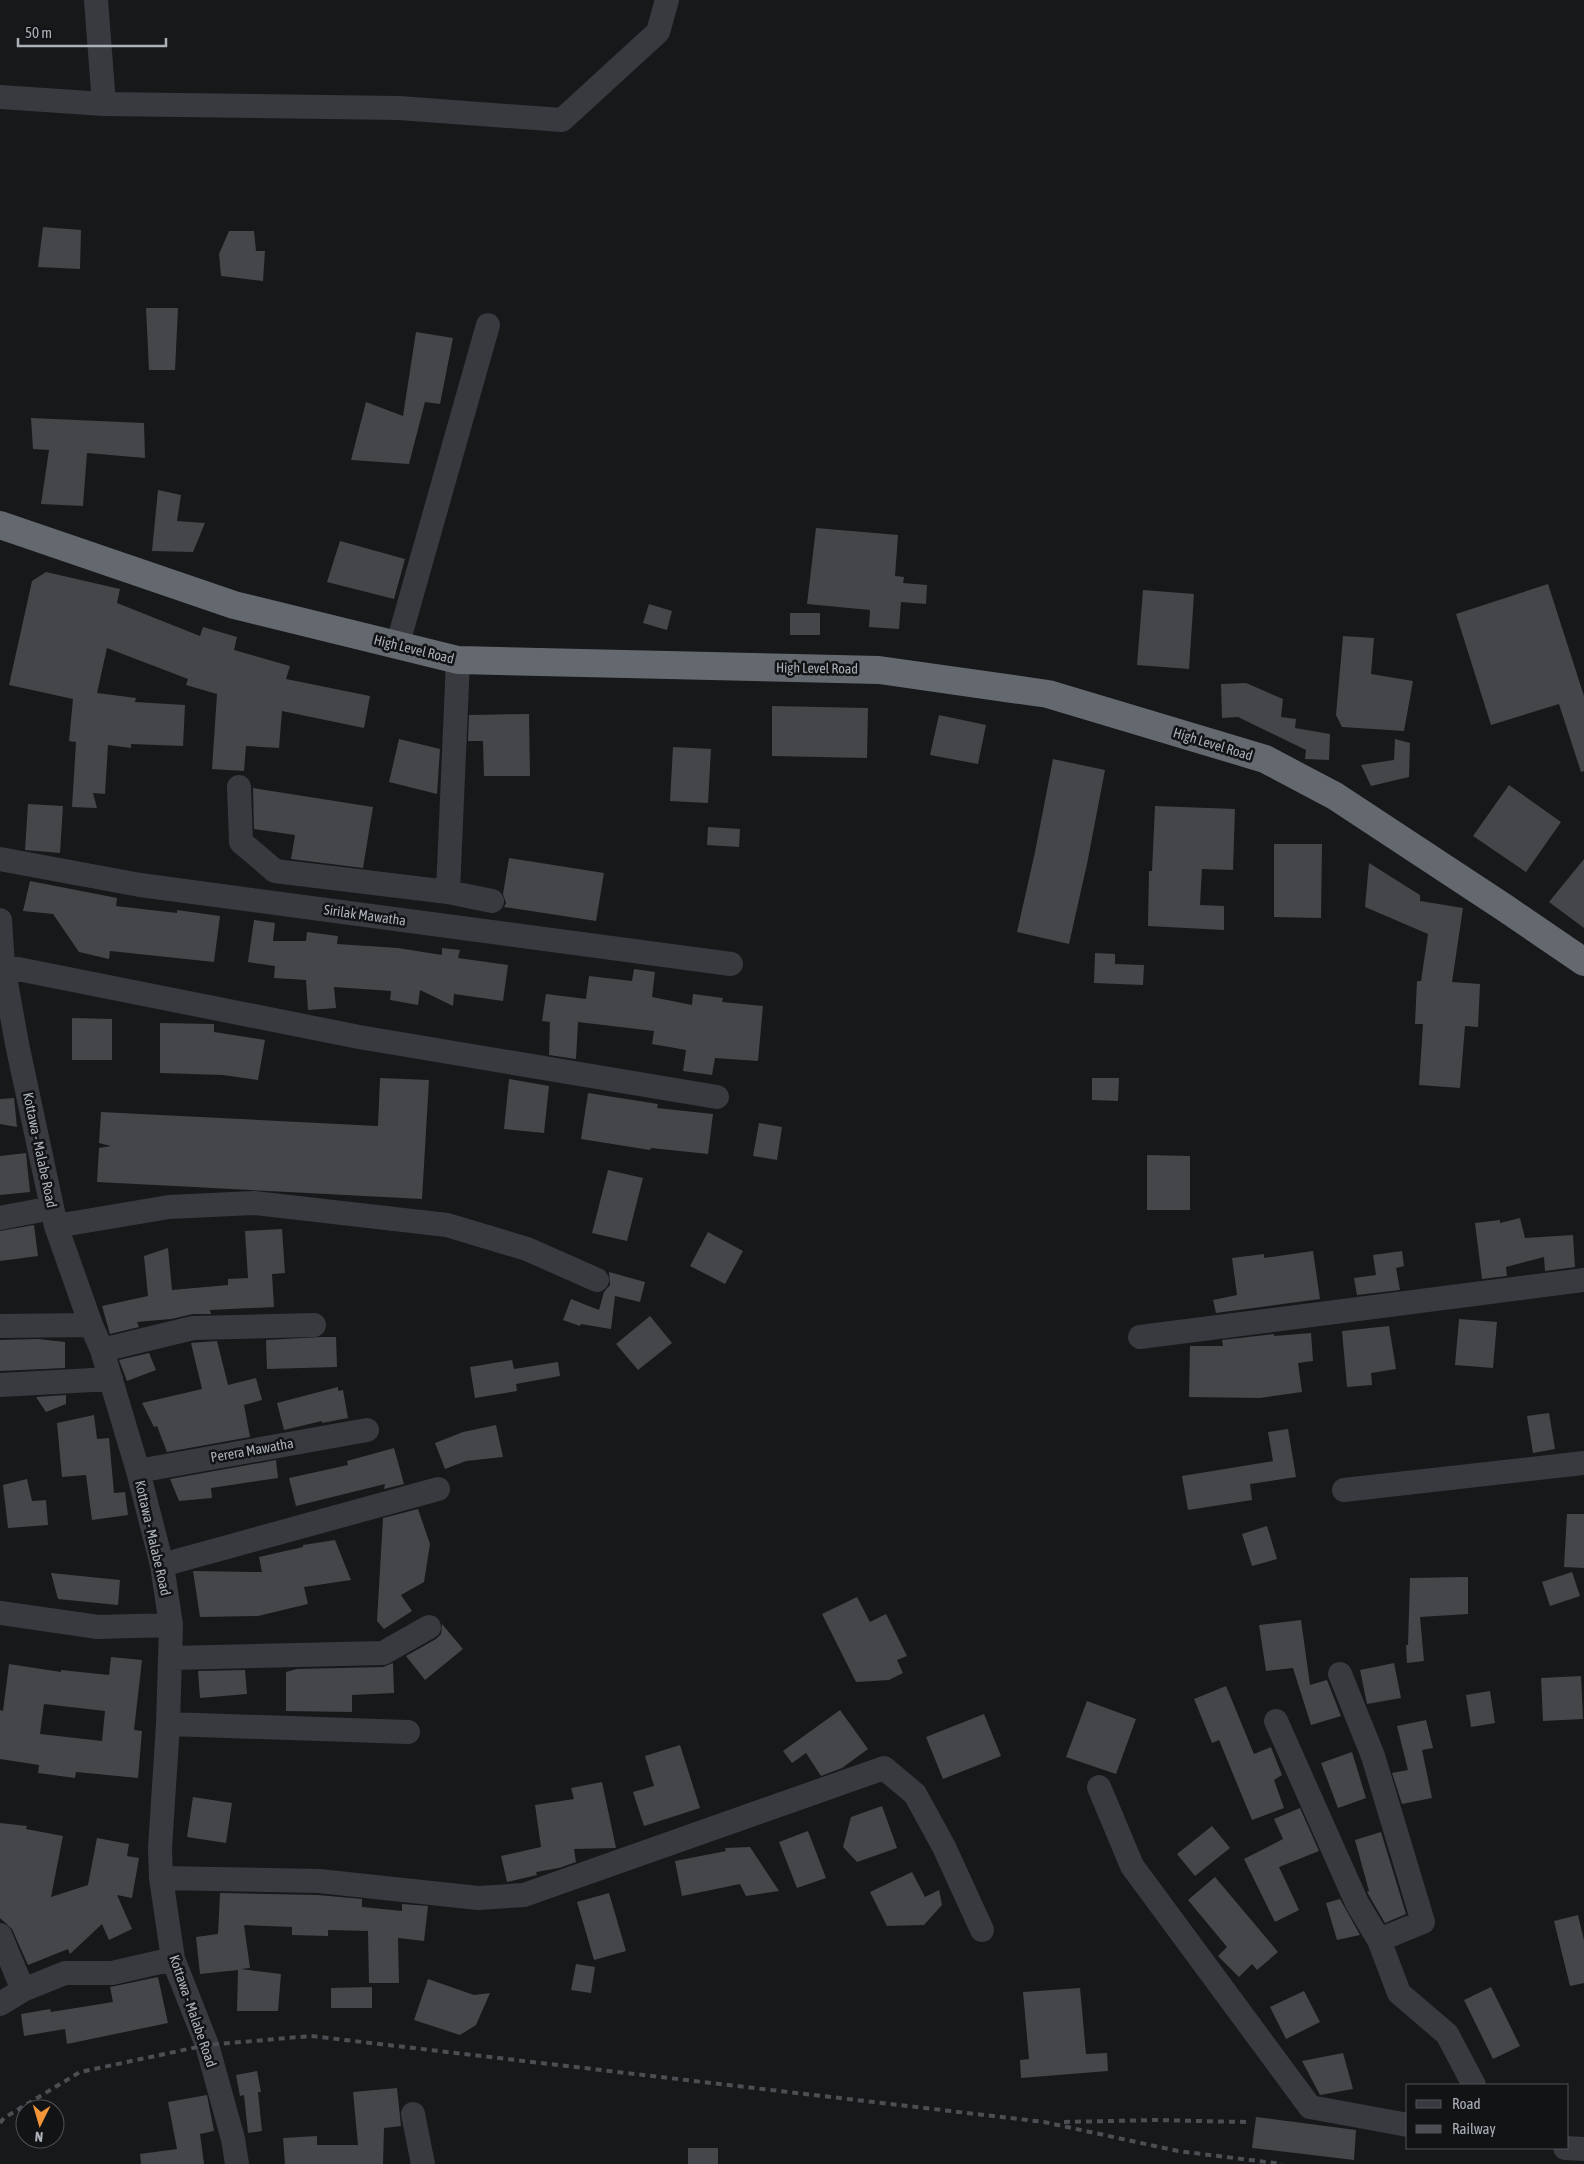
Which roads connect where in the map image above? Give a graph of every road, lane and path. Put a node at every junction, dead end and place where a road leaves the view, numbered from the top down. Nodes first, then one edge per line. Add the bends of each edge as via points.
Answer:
1 (96, 0) edge
2 (668, 0) edge
3 (0, 97) edge
4 (104, 104) junction
5 (488, 325) dead end
6 (0, 511) edge
7 (0, 525) edge
8 (400, 636) junction
9 (458, 660) junction
10 (880, 662) junction
11 (239, 787) dead end
12 (0, 859) edge
13 (448, 892) junction
14 (492, 901) dead end
15 (0, 920) edge
16 (1584, 946) edge
17 (1584, 962) edge
18 (730, 964) dead end
19 (3, 966) junction
20 (9, 1044) edge
21 (717, 1097) dead end
22 (54, 1217) junction
23 (0, 1218) edge
24 (597, 1280) dead end
25 (1584, 1280) edge
26 (91, 1325) junction
27 (314, 1325) dead end
28 (0, 1326) edge
29 (1140, 1337) dead end
30 (102, 1350) junction
31 (111, 1379) junction
32 (0, 1384) edge
33 (367, 1430) dead end
34 (1584, 1463) edge
35 (138, 1471) junction
36 (438, 1489) dead end
37 (1344, 1490) dead end
38 (162, 1565) junction
39 (0, 1613) edge
40 (171, 1625) junction
41 (429, 1627) dead end
42 (171, 1658) junction
43 (1340, 1674) dead end
44 (1276, 1721) dead end
45 (168, 1724) junction
46 (408, 1732) dead end
47 (1099, 1787) dead end
48 (161, 1878) junction
49 (982, 1930) dead end
50 (0, 1935) edge
51 (1379, 1940) junction
52 (173, 1959) junction
53 (23, 1990) junction
54 (0, 2004) edge
55 (1473, 2084) edge
56 (413, 2114) dead end
57 (1406, 2125) edge
58 (1569, 2148) edge
59 (1584, 2149) edge
60 (237, 2164) edge
61 (423, 2164) edge

1 - 4 street
2 - 4 street via 658,32 562,120 399,108
3 - 4 street
5 - 8 street
6 - 8 highway, High Level Road via 238,592
7 - 9 highway, High Level Road via 234,605
8 - 10 highway, High Level Road via 477,650
9 - 10 highway, High Level Road
9 - 13 street
10 - 16 highway, High Level Road via 1051,682 1185,718 1296,759
10 - 17 highway, High Level Road via 1048,694 1265,759 1335,796
11 - 13 street via 241,842 275,871
12 - 18 street, Sirilak Mawatha via 140,885
13 - 14 street
15 - 19 street, Kottawa - Malabe Road
19 - 20 street, Kottawa - Malabe Road
19 - 21 street via 359,1037
20 - 22 street, Kottawa - Malabe Road
22 - 23 street
22 - 24 street via 254,1202 447,1225 527,1249
22 - 26 street, Kottawa - Malabe Road
25 - 29 street
26 - 28 street
26 - 30 street, Kottawa - Malabe Road
27 - 30 street via 193,1328
30 - 31 street, Kottawa - Malabe Road
31 - 32 street
31 - 35 street, Kottawa - Malabe Road
33 - 35 street, Perera Mawatha
34 - 37 street
35 - 38 street, Kottawa - Malabe Road
36 - 38 street
38 - 40 street, Kottawa - Malabe Road
39 - 40 street via 98,1627
40 - 42 street, Kottawa - Malabe Road
41 - 42 street via 383,1653
42 - 45 street, Kottawa - Malabe Road
43 - 51 street via 1373,1756 1423,1922
44 - 51 street via 1357,1903
45 - 46 street
45 - 48 street, Kottawa - Malabe Road
47 - 57 street via 1132,1866 1310,2107
48 - 49 street via 319,1881 478,1898 524,1895 884,1768 915,1794
48 - 52 street, Kottawa - Malabe Road
50 - 53 street
51 - 55 street via 1399,1993 1447,2034
52 - 53 street via 112,1973 65,1973
52 - 60 street, Kottawa - Malabe Road via 207,2046
53 - 54 street
56 - 61 street
58 - 59 street

